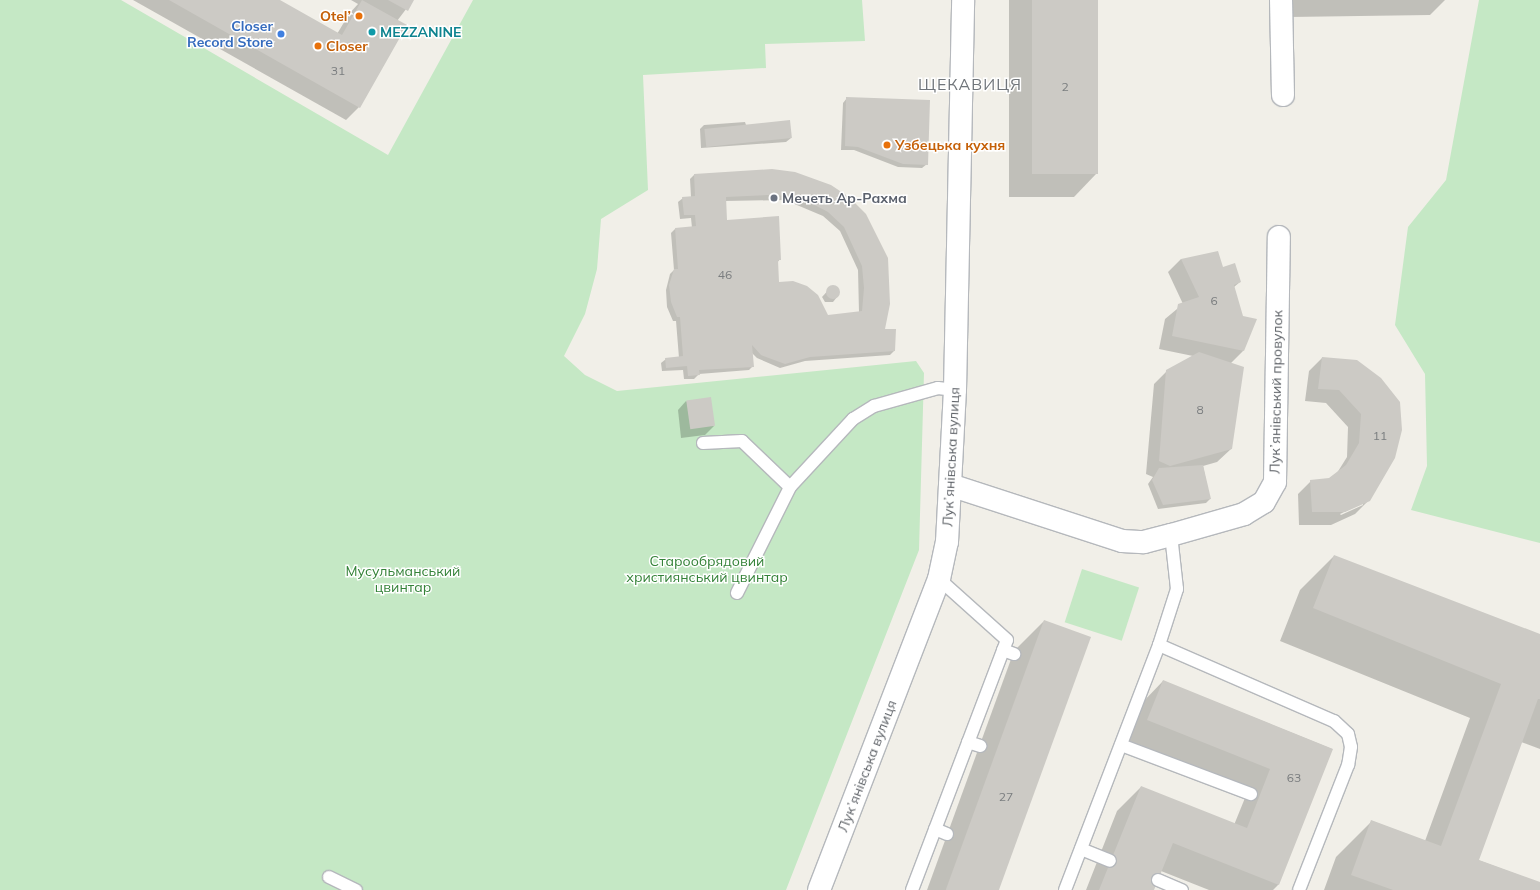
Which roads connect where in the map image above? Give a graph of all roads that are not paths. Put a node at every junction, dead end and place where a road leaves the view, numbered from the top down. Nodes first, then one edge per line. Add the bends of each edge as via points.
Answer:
1 (963, 0) edge
2 (1280, 0) edge
3 (1283, 95) dead end
4 (1279, 237) dead end
5 (954, 390) junction
6 (703, 442) dead end
7 (950, 485) junction
8 (790, 487) junction
9 (1171, 535) junction
10 (939, 579) junction
11 (737, 593) dead end
12 (1159, 645) junction
13 (968, 742) junction
14 (1121, 745) junction
15 (980, 746) dead end
16 (1251, 794) dead end
17 (935, 829) junction
18 (947, 834) dead end
19 (1081, 849) junction
20 (1110, 861) dead end
21 (329, 877) dead end
22 (1158, 880) dead end
23 (356, 890) edge
24 (819, 890) edge
25 (912, 890) edge
26 (1065, 890) edge
27 (1182, 890) edge
28 (1299, 890) edge

1 - 5 street, Лукʼянівська вулиця
2 - 3 street
4 - 9 street, Лукʼянівський провулок via 1275,482 1264,502 1244,514
5 - 7 street, Лукʼянівська вулиця
5 - 8 lane via 938,388 874,406 853,419
6 - 8 lane via 742,441
7 - 9 street, Лукʼянівський провулок via 1122,541 1144,542
7 - 10 street, Лукʼянівська вулиця via 947,542
8 - 11 lane
9 - 12 lane via 1177,589
10 - 13 lane via 1007,640 1009,652
10 - 24 street, Лукʼянівська вулиця
12 - 14 lane
12 - 28 lane via 1334,722 1348,734 1351,747 1348,765
13 - 15 lane
13 - 17 lane
14 - 16 lane
14 - 19 lane
17 - 18 lane
17 - 25 lane
19 - 20 lane
19 - 26 lane
21 - 23 lane
22 - 27 lane

